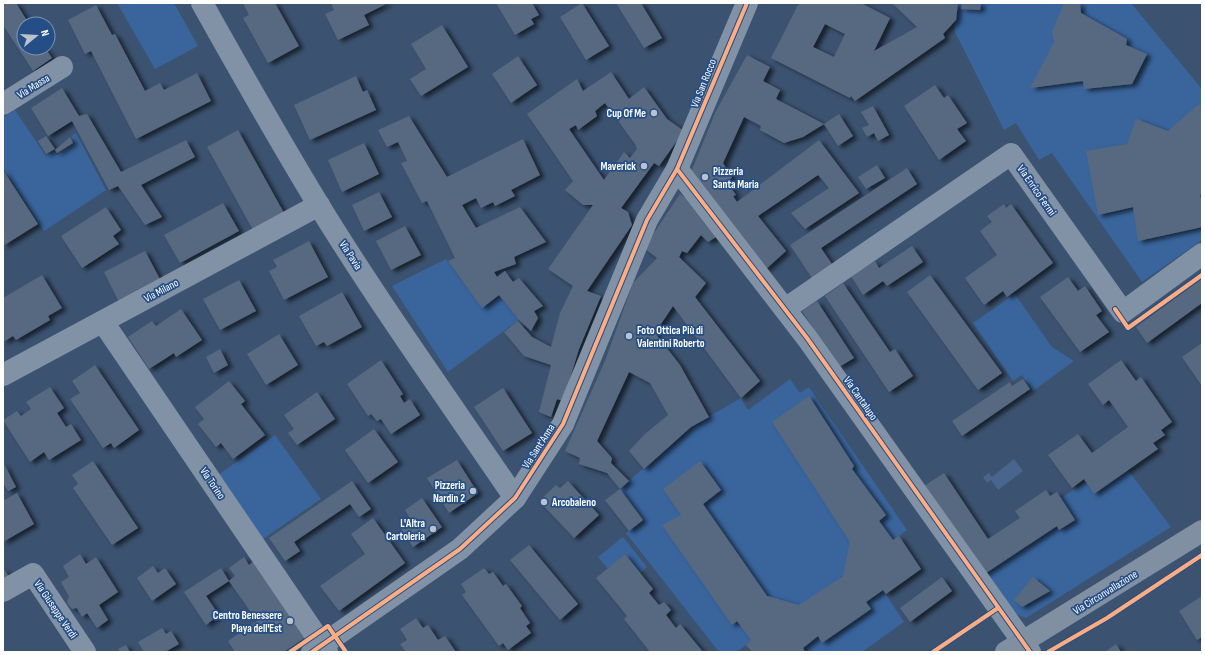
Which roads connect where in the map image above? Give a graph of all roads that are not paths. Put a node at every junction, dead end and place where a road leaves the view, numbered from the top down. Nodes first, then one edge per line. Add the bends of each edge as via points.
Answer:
1 (202, 3) edge
2 (747, 3) edge
3 (62, 67) dead end
4 (3, 104) edge
5 (677, 169) junction
6 (319, 205) junction
7 (1202, 254) edge
8 (785, 309) junction
9 (103, 322) junction
10 (3, 375) edge
11 (515, 498) junction
12 (1202, 531) edge
13 (3, 591) edge
14 (1020, 649) edge
15 (321, 650) edge
16 (85, 652) edge

1 - 6 street, Via Pavia via 251,92
2 - 5 street, Via San Rocco
3 - 4 street, Via Massa
5 - 8 street, Via Cantalupo
5 - 11 street, Via Sant'Anna via 647,220 563,424
6 - 9 street, Via Milano
6 - 11 street, Via Pavia
7 - 8 street, Via Enrico Fermi via 1123,312 1011,154
8 - 14 street, Via Cantalupo
9 - 10 street, Via Milano
9 - 15 street, Via Torino
11 - 15 street, Via Sant'Anna via 460,549
12 - 14 main road, Via Circonvallazione
13 - 16 street, Via Giuseppe Verdi via 33,574

